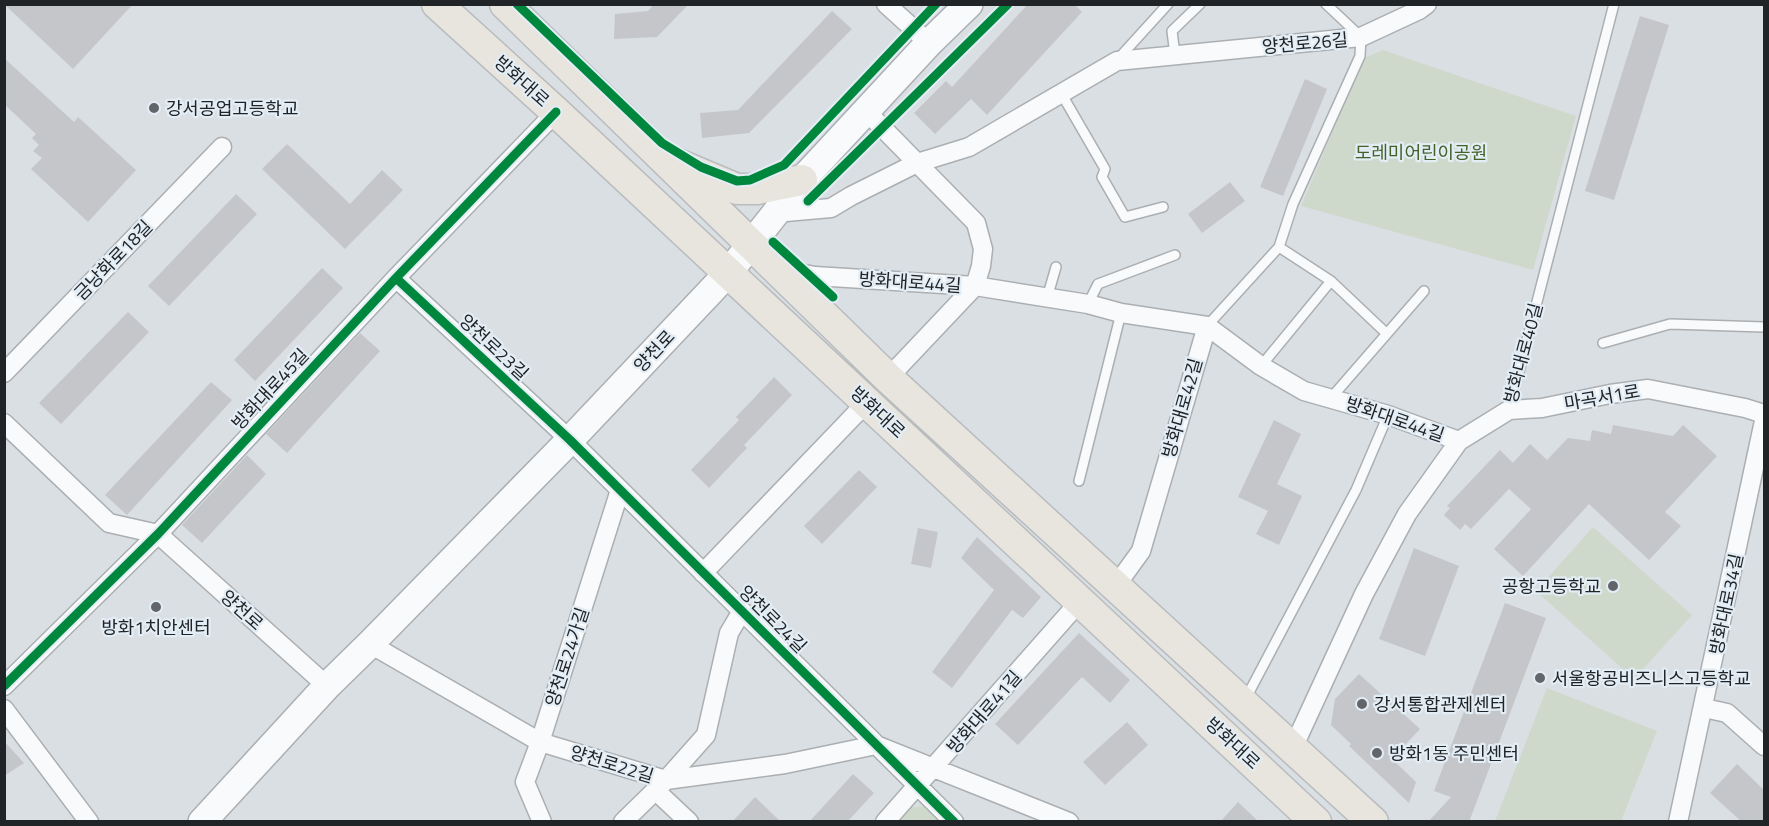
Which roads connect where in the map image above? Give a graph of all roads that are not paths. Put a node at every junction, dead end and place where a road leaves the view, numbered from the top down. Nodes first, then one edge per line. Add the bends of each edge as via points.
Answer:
1 (437, 4) edge
2 (505, 4) edge
3 (886, 4) edge
4 (969, 4) edge
5 (1168, 4) edge
6 (1200, 4) edge
7 (1326, 4) edge
8 (1426, 4) edge
9 (1614, 4) edge
10 (1361, 37) junction
11 (929, 44) junction
12 (1175, 55) junction
13 (1117, 61) junction
14 (1061, 93) junction
15 (866, 111) junction
16 (556, 112) junction
17 (222, 147) dead end
18 (657, 156) junction
19 (918, 163) junction
20 (802, 180) junction
21 (1163, 207) dead end
22 (774, 213) junction
23 (751, 246) junction
24 (1279, 247) junction
25 (1175, 255) dead end
26 (1056, 267) dead end
27 (773, 268) junction
28 (728, 273) junction
29 (396, 278) junction
30 (1331, 282) junction
31 (975, 286) junction
32 (1424, 291) dead end
33 (1047, 298) junction
34 (1088, 304) junction
35 (1121, 313) junction
36 (1206, 326) junction
37 (1764, 327) edge
38 (1386, 333) junction
39 (1603, 343) dead end
40 (1261, 366) junction
41 (4, 373) edge
42 (888, 378) junction
43 (1332, 398) junction
44 (867, 402) junction
45 (1509, 410) junction
46 (1764, 414) edge
47 (1388, 416) junction
48 (1764, 421) edge
49 (4, 423) edge
50 (570, 440) junction
51 (1459, 441) junction
52 (1078, 481) dead end
53 (620, 490) junction
54 (158, 534) junction
55 (703, 573) junction
56 (1115, 587) junction
57 (1082, 600) junction
58 (742, 611) junction
59 (370, 644) junction
60 (4, 686) edge
61 (327, 686) junction
62 (1244, 702) junction
63 (1704, 708) junction
64 (4, 709) edge
65 (540, 742) junction
66 (876, 745) junction
67 (1764, 746) edge
68 (1293, 750) junction
69 (935, 767) junction
70 (660, 785) junction
71 (918, 786) junction
72 (89, 822) edge
73 (202, 822) edge
74 (542, 822) edge
75 (623, 822) edge
76 (689, 822) edge
77 (885, 822) edge
78 (954, 822) edge
79 (1069, 822) edge
80 (1317, 822) edge
81 (1373, 822) edge
82 (1678, 822) edge

1 - 16 main road, 방화대로
2 - 18 main road, 방화대로
3 - 11 street
4 - 11 main road, 양천로
5 - 13 lane
6 - 12 lane via 1172,31
7 - 10 lane
8 - 10 street, 양천로26길
9 - 45 lane, 방화대로40길
10 - 12 street, 양천로26길
10 - 24 lane, 방화대로42길 via 1360,57 1293,204
11 - 15 main road, 양천로
12 - 13 street, 양천로26길
13 - 14 street, 양천로26길
14 - 19 street, 양천로26길 via 969,147
14 - 21 lane via 1105,169 1102,177 1125,217
15 - 19 street
15 - 20 main road, 양천로
16 - 28 main road, 방화대로
16 - 29 street, 방화대로45길
17 - 41 street, 금낭화로18길
18 - 20 main road via 736,189
18 - 23 main road, 방화대로
19 - 22 street, 양천로26길 via 831,208
19 - 31 street via 976,223 983,249
20 - 22 main road, 양천로
22 - 23 main road, 양천로
23 - 27 main road, 방화대로
23 - 28 main road, 양천로
24 - 30 lane
24 - 36 lane, 방화대로42길
25 - 34 lane via 1098,284
26 - 33 lane
27 - 31 street, 방화대로44길 via 815,276
27 - 42 main road, 방화대로
28 - 44 main road, 방화대로
28 - 50 main road, 양천로
29 - 50 street, 양천로23길
29 - 54 street, 방화대로45길
30 - 38 lane
30 - 40 lane
31 - 33 street, 방화대로44길
31 - 42 street
32 - 38 lane, 방화대로44길
33 - 34 street, 방화대로44길
34 - 35 street, 방화대로44길
35 - 36 street, 방화대로44길
35 - 52 lane
36 - 40 street, 방화대로44길
36 - 56 street, 방화대로42길 via 1141,551
37 - 39 lane via 1670,324
38 - 43 lane, 방화대로44길
40 - 43 street, 방화대로44길 via 1304,391
42 - 56 main road, 방화대로
43 - 47 street, 방화대로44길
44 - 55 street
44 - 57 main road, 방화대로
45 - 46 street, 마곡서1로 via 1647,389
45 - 51 street, 방화대로40길
47 - 51 street, 방화대로44길
47 - 62 lane, 방화대로 via 1356,490
48 - 63 street, 방화대로34길
49 - 54 street via 109,523
50 - 53 street, 양천로24길
50 - 59 main road, 양천로
51 - 68 street, 방화대로40길 via 1407,514 1369,584
53 - 55 street, 양천로24길
53 - 65 street, 양천로24가길
54 - 60 street, 방화대로45길
54 - 61 street, 양천로
55 - 58 street, 양천로24길
56 - 62 main road, 방화대로
57 - 69 street, 방화대로41길
57 - 80 main road, 방화대로
58 - 66 street, 양천로24길
58 - 70 street via 729,633 706,735
59 - 61 main road, 양천로
59 - 65 street, 양천로22길
61 - 73 main road, 양천로
62 - 68 main road, 방화대로
63 - 67 street via 1727,713
63 - 82 street, 방화대로34길
64 - 72 street
65 - 70 street, 양천로22길
65 - 74 street, 양천로24가길 via 525,782
66 - 69 street
66 - 70 street, 양천로22길
66 - 71 street, 양천로24길
68 - 81 main road, 방화대로
69 - 71 street, 방화대로41길
69 - 79 street
70 - 75 street
70 - 76 street
71 - 77 street, 방화대로41길
71 - 78 street, 양천로24길

